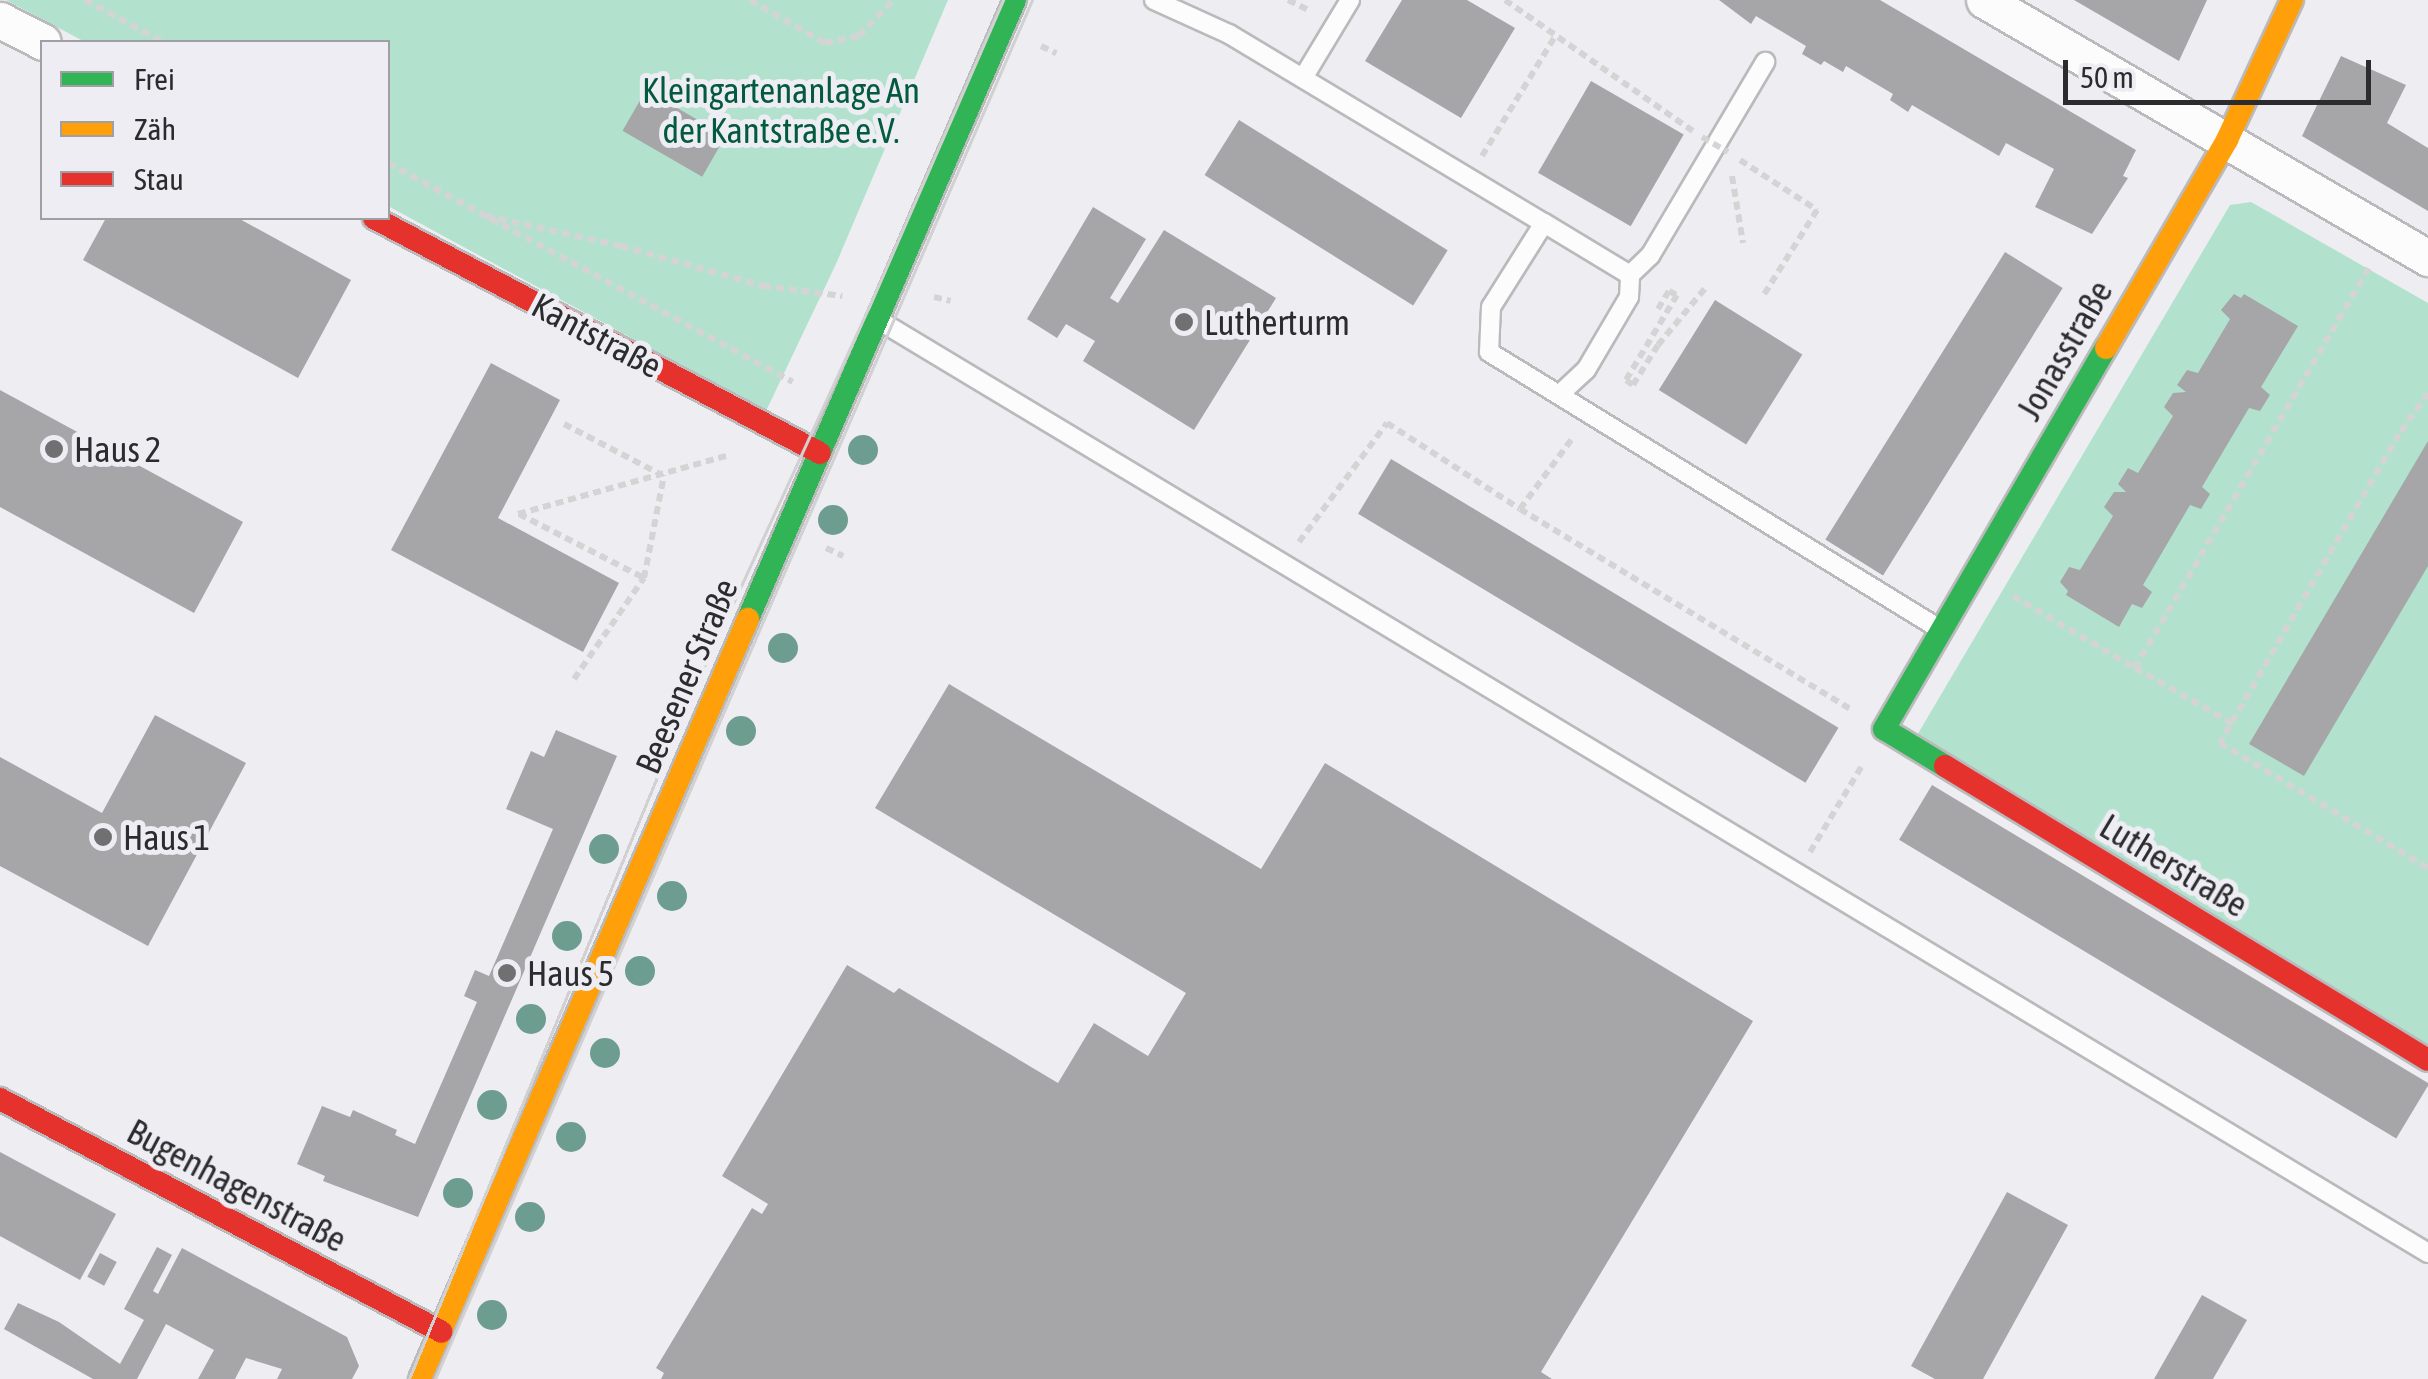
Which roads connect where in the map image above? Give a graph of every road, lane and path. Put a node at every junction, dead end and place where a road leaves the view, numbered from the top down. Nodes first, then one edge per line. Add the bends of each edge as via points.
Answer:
1 (84, 0) edge
2 (750, 0) edge
3 (893, 0) edge
4 (1016, 0) edge
5 (1154, 0) edge
6 (1288, 0) edge
7 (1350, 0) edge
8 (1505, 0) edge
9 (1984, 0) edge
10 (2292, 0) edge
11 (1316, 13) dead end
12 (0, 20) edge
13 (1554, 38) junction
14 (40, 40) edge
15 (159, 40) edge
16 (1040, 46) dead end
17 (1056, 53) dead end
18 (1764, 62) dead end
19 (1303, 78) junction
20 (2228, 140) junction
21 (1728, 152) junction
22 (390, 165) edge
23 (1468, 178) junction
24 (486, 216) junction
25 (378, 220) edge
26 (1544, 223) junction
27 (2389, 235) junction
28 (1743, 244) dead end
29 (2428, 258) edge
30 (1630, 275) junction
31 (1707, 286) dead end
32 (1763, 296) dead end
33 (951, 301) dead end
34 (928, 311) dead end
35 (875, 315) junction
36 (792, 382) dead end
37 (2428, 392) edge
38 (1560, 394) junction
39 (1591, 412) junction
40 (564, 424) dead end
41 (820, 453) junction
42 (734, 454) dead end
43 (664, 476) junction
44 (1520, 509) junction
45 (1283, 563) junction
46 (1974, 573) junction
47 (644, 578) junction
48 (1940, 629) junction
49 (2135, 668) junction
50 (574, 679) dead end
51 (2232, 722) junction
52 (1884, 729) junction
53 (2428, 852) edge
54 (2424, 866) edge
55 (1797, 873) junction
56 (2428, 1060) edge
57 (0, 1099) edge
58 (2428, 1254) edge
59 (441, 1332) junction
60 (420, 1379) edge

1 - 15 path
2 - 3 path via 824,43 859,36
4 - 35 street, Beesener Straße
5 - 19 lane via 1230,34
6 - 11 path
7 - 19 lane
8 - 13 path
9 - 20 street
10 - 20 street, Jonasstraße
12 - 14 street
13 - 21 path, bridge
13 - 23 path
16 - 17 path
18 - 30 lane via 1650,256
19 - 23 lane
20 - 27 street
20 - 46 street, Jonasstraße
21 - 28 path
21 - 32 path via 1817,210
22 - 24 path
23 - 26 lane
24 - 35 path via 763,286 831,292
24 - 36 path
25 - 41 street, Kantstraße
26 - 30 lane
26 - 38 lane via 1491,307 1489,352
27 - 29 street
27 - 49 path
30 - 38 lane via 1628,297 1594,356
31 - 39 path via 1633,384 1626,380 1677,295 1669,291
33 - 34 path via 934,296
35 - 41 street, Beesener Straße
35 - 45 lane
37 - 51 path
38 - 39 lane
39 - 44 path
39 - 48 lane
40 - 43 path
41 - 59 street, Beesener Straße
42 - 43 path
43 - 47 path
43 - 47 path via 518,514
44 - 45 path via 1387,422
44 - 52 path
45 - 55 lane
46 - 48 street, Jonasstraße
46 - 49 path
47 - 50 path
48 - 52 street, Jonasstraße
49 - 51 path
51 - 54 path via 2220,744
52 - 55 path
52 - 56 street, Lutherstraße
53 - 54 path
55 - 58 lane
57 - 59 street, Bugenhagenstraße
59 - 60 street, Beesener Straße

